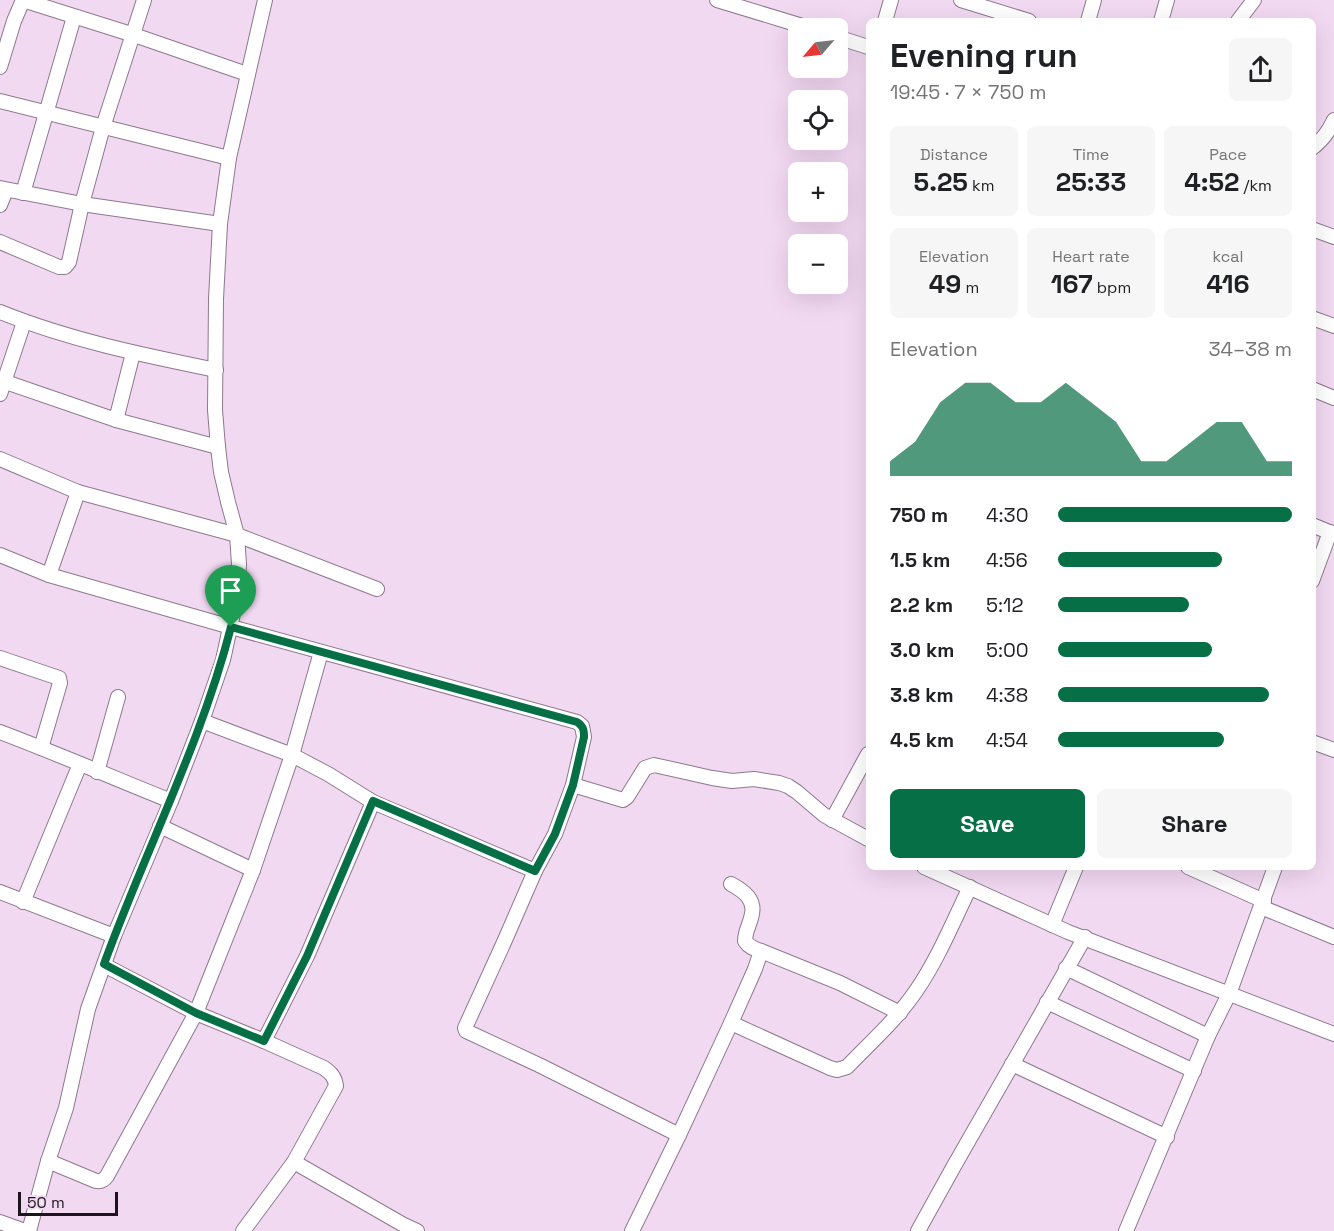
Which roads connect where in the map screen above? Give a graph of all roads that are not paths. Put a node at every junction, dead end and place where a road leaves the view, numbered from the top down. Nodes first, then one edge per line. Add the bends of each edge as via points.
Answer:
1 (23, 0) edge
2 (144, 0) edge
3 (265, 0) edge
4 (717, 0) edge
5 (891, 0) edge
6 (961, 0) edge
7 (1094, 0) edge
8 (1167, 0) edge
9 (1254, 0) edge
10 (74, 17) junction
11 (886, 18) edge
12 (1019, 18) edge
13 (1089, 18) edge
14 (1162, 18) edge
15 (1240, 18) edge
16 (788, 22) edge
17 (134, 34) junction
18 (848, 41) edge
19 (866, 46) edge
20 (0, 67) edge
21 (247, 74) junction
22 (0, 101) edge
23 (46, 112) junction
24 (1334, 120) edge
25 (103, 128) junction
26 (1329, 140) edge
27 (228, 158) junction
28 (3, 189) edge
29 (22, 193) junction
30 (0, 204) edge
31 (82, 204) junction
32 (220, 224) junction
33 (1316, 230) edge
34 (1334, 237) edge
35 (0, 242) edge
36 (0, 312) edge
37 (1316, 319) edge
38 (24, 322) junction
39 (1334, 326) edge
40 (133, 353) junction
41 (216, 370) junction
42 (1, 385) edge
43 (1316, 391) edge
44 (1334, 398) edge
45 (116, 420) junction
46 (218, 447) junction
47 (0, 459) edge
48 (78, 492) junction
49 (1316, 527) edge
50 (1332, 533) edge
51 (237, 535) junction
52 (0, 555) edge
53 (1316, 571) edge
54 (49, 575) junction
55 (377, 589) dead end
56 (231, 627) junction
57 (321, 652) junction
58 (0, 658) edge
59 (118, 696) dead end
60 (202, 721) junction
61 (0, 732) edge
62 (1316, 743) edge
63 (41, 748) junction
64 (1334, 750) edge
65 (292, 755) junction
66 (866, 758) edge
67 (80, 764) junction
68 (97, 772) junction
69 (573, 785) junction
70 (171, 801) junction
71 (373, 801) junction
72 (832, 820) junction
73 (160, 826) junction
74 (866, 838) edge
75 (253, 870) junction
76 (931, 870) edge
77 (1075, 870) edge
78 (1194, 870) edge
79 (1274, 870) edge
80 (535, 871) junction
81 (731, 884) dead end
82 (969, 887) junction
83 (0, 892) edge
84 (23, 902) junction
85 (1262, 904) junction
86 (1052, 925) junction
87 (114, 936) junction
88 (1085, 937) junction
89 (1334, 937) edge
90 (760, 951) junction
91 (104, 964) junction
92 (1066, 968) junction
93 (1229, 994) junction
94 (1047, 1002) junction
95 (196, 1013) junction
96 (900, 1013) junction
97 (730, 1023) junction
98 (1334, 1034) edge
99 (1209, 1036) junction
100 (264, 1041) junction
101 (1012, 1064) junction
102 (1194, 1071) junction
103 (679, 1135) junction
104 (1167, 1137) junction
105 (48, 1161) junction
106 (294, 1162) junction
107 (0, 1222) edge
108 (400, 1228) edge
109 (27, 1231) edge
110 (243, 1231) edge
111 (417, 1231) edge
112 (632, 1231) edge
113 (918, 1231) edge
114 (1126, 1231) edge

1 - 10 street
1 - 20 street
2 - 17 street
3 - 21 street
4 - 16 street
5 - 11 street
6 - 12 street
7 - 13 street
8 - 14 street
9 - 15 street
10 - 17 street
10 - 23 street
17 - 21 street
17 - 25 street
18 - 19 street
21 - 27 street
22 - 23 street
23 - 25 street
23 - 29 street
24 - 26 street
25 - 27 street
25 - 31 street
27 - 32 street
28 - 29 street
28 - 30 street
29 - 31 street
31 - 32 street
31 - 35 street via 65,267
32 - 41 street
33 - 34 street
36 - 38 street
37 - 39 street
38 - 40 street
38 - 42 street
40 - 41 street
40 - 45 street
41 - 46 street
42 - 45 street
43 - 44 street
45 - 46 street
46 - 51 street
47 - 48 street
48 - 51 street
48 - 54 street
49 - 50 street
50 - 53 street
51 - 55 street
51 - 56 street via 237,595
52 - 54 street
54 - 56 street
56 - 57 street
56 - 60 street
57 - 65 street
57 - 69 street via 577,722 584,729 584,737
58 - 63 street via 59,678
59 - 68 street
60 - 65 street
60 - 70 street
61 - 63 street
62 - 64 street
63 - 67 street
65 - 71 street
65 - 75 street
66 - 72 street
67 - 68 street
67 - 84 street
68 - 70 street
69 - 72 street via 623,800 645,768 654,765 712,778 789,786
69 - 80 street via 555,834
70 - 73 street
71 - 80 street
71 - 100 street via 307,956
72 - 74 street
73 - 75 street
73 - 87 street
75 - 95 street
76 - 82 street
77 - 86 street
78 - 85 street
79 - 85 street
80 - 103 street via 465,1030
81 - 90 street via 751,901 745,941
82 - 86 street
82 - 96 street via 928,972
83 - 84 street
84 - 87 street
85 - 89 street
85 - 93 street
86 - 88 street
87 - 91 street
88 - 92 street
88 - 93 street
90 - 96 street via 840,983
90 - 97 street
91 - 95 street
91 - 105 street via 88,1009 66,1108
92 - 94 street
92 - 99 street
93 - 98 street
93 - 99 street
94 - 101 street
94 - 102 street
95 - 100 street
95 - 105 street via 104,1180 96,1181
96 - 97 street via 847,1067 837,1070
97 - 103 street
99 - 102 street
100 - 106 street via 324,1068 336,1081
101 - 104 street
101 - 113 street
102 - 104 street
103 - 112 street
104 - 114 street
105 - 109 street
106 - 108 street
106 - 110 street
107 - 109 street
108 - 111 street

